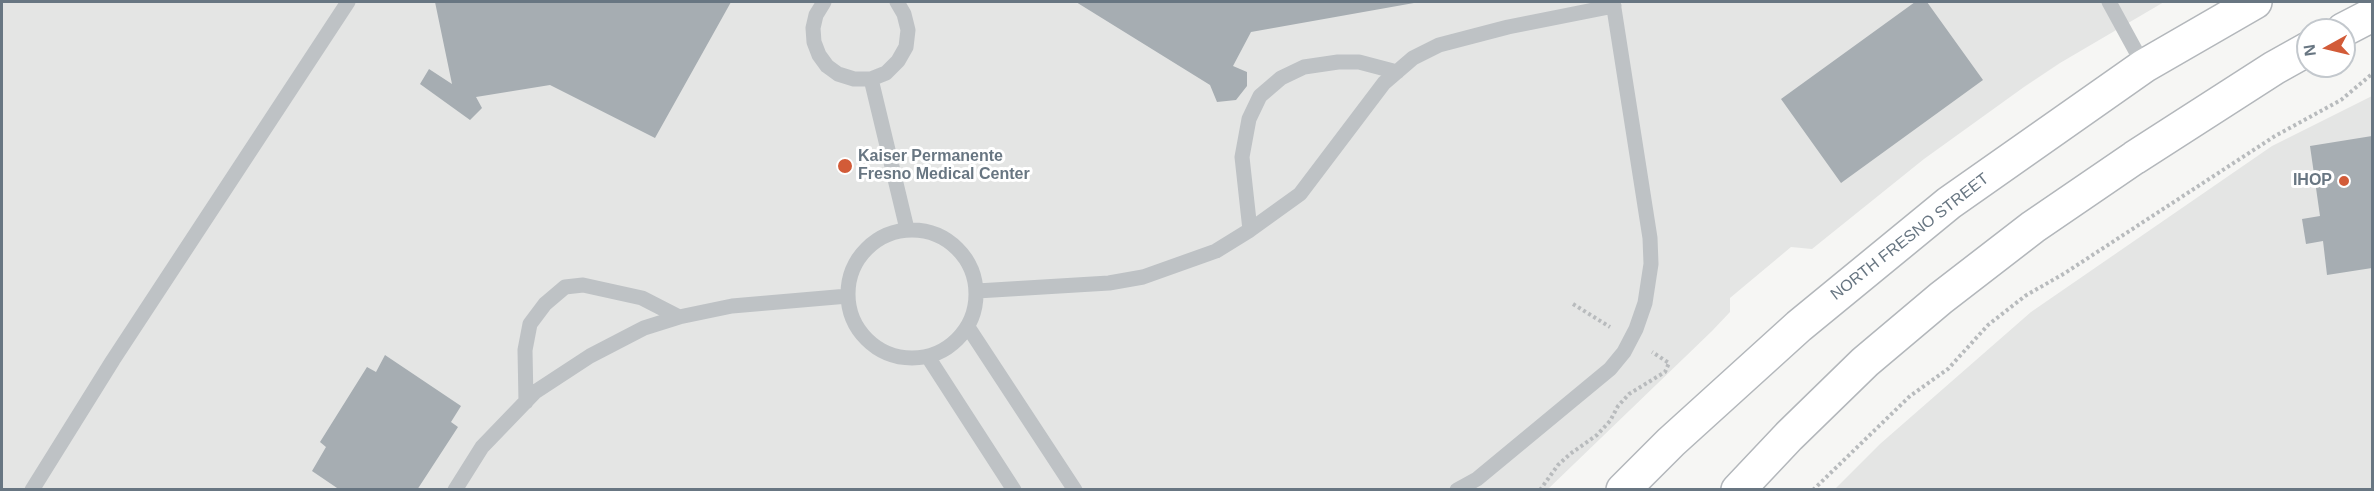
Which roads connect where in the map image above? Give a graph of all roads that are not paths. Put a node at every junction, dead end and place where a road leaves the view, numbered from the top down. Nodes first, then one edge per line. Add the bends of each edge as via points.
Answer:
1 (348, 2) edge
2 (824, 2) edge
3 (897, 2) edge
4 (2109, 2) edge
5 (2255, 2) edge
6 (1614, 4) edge
7 (2373, 15) edge
8 (2356, 24) edge
9 (2296, 56) edge
10 (2144, 66) junction
11 (1397, 72) junction
12 (871, 79) junction
13 (907, 229) junction
14 (1250, 230) junction
15 (977, 291) junction
16 (848, 296) junction
17 (679, 317) junction
18 (968, 327) junction
19 (928, 357) junction
20 (526, 402) junction
21 (32, 489) edge
22 (455, 489) edge
23 (1014, 489) edge
24 (1075, 489) edge
25 (1457, 489) edge
26 (1623, 489) edge
27 (1738, 489) edge

1 - 21 lane
2 - 12 lane via 813,28 819,55 838,74
3 - 12 lane via 908,30 906,47 886,73
4 - 10 lane
5 - 10 main road, NORTH FRESNO STREET
6 - 11 lane via 1439,45 1413,58
6 - 25 lane via 1650,238 1645,303 1624,352 1610,369 1477,479
7 - 8 main road
9 - 27 main road via 2116,170 1941,298 1865,362
10 - 26 main road, NORTH FRESNO STREET via 1949,203 1799,326
11 - 14 lane via 1384,83 1300,194
11 - 14 lane via 1359,62 1304,67 1281,78 1260,96 1249,119 1242,157
12 - 13 lane
13 - 15 lane via 928,231 947,239 973,271
13 - 16 lane via 871,244 850,277
14 - 15 lane via 1215,251 1143,277 1109,283
15 - 18 lane
16 - 17 lane via 732,306
16 - 19 lane via 851,315 873,346 890,355
17 - 20 lane via 644,328 596,353 535,392
17 - 20 lane via 642,298 583,285 565,287 530,324 525,350
18 - 19 lane via 944,350
18 - 24 lane
19 - 23 lane
20 - 22 lane via 482,447

